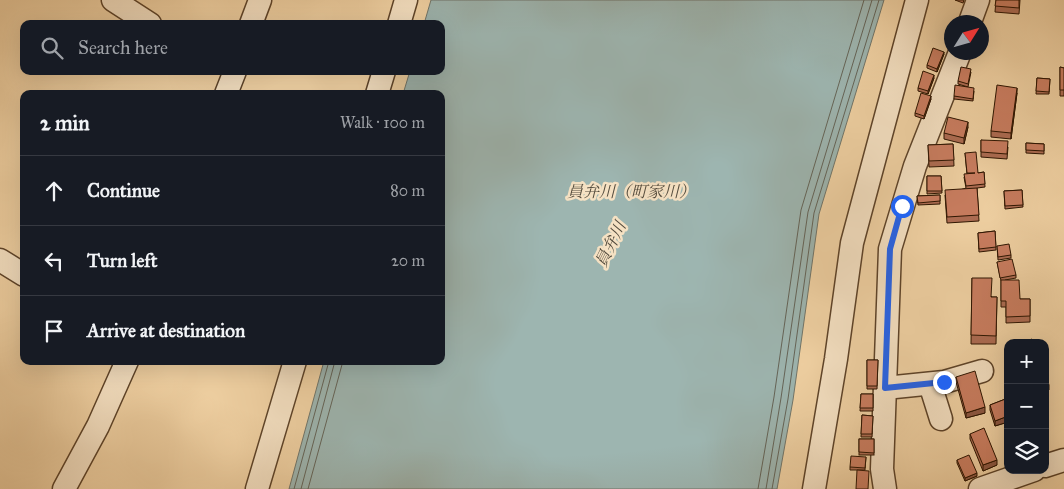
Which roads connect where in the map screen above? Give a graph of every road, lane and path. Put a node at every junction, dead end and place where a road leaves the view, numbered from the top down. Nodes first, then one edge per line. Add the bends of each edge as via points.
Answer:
1 (113, 0) edge
2 (260, 0) edge
3 (406, 0) edge
4 (917, 0) edge
5 (978, 0) edge
6 (973, 15) edge
7 (144, 20) edge
8 (253, 20) edge
9 (400, 20) edge
10 (957, 60) edge
11 (383, 75) edge
12 (378, 90) edge
13 (0, 260) edge
14 (20, 272) edge
15 (125, 365) edge
16 (294, 365) edge
17 (982, 371) dead end
18 (930, 384) junction
19 (885, 388) junction
20 (941, 418) dead end
21 (1064, 460) edge
22 (1049, 465) edge
23 (1023, 474) edge
24 (64, 489) edge
25 (257, 489) edge
26 (814, 489) edge
27 (885, 489) edge
28 (980, 489) edge

1 - 7 street
2 - 8 street
3 - 9 street
4 - 26 street via 852,243
5 - 6 street
10 - 19 street via 915,166 890,249
11 - 12 street
13 - 14 street
15 - 24 street via 98,426
16 - 25 street
17 - 18 street
18 - 19 street
18 - 20 street
19 - 27 street via 882,469
21 - 22 street
23 - 28 street

